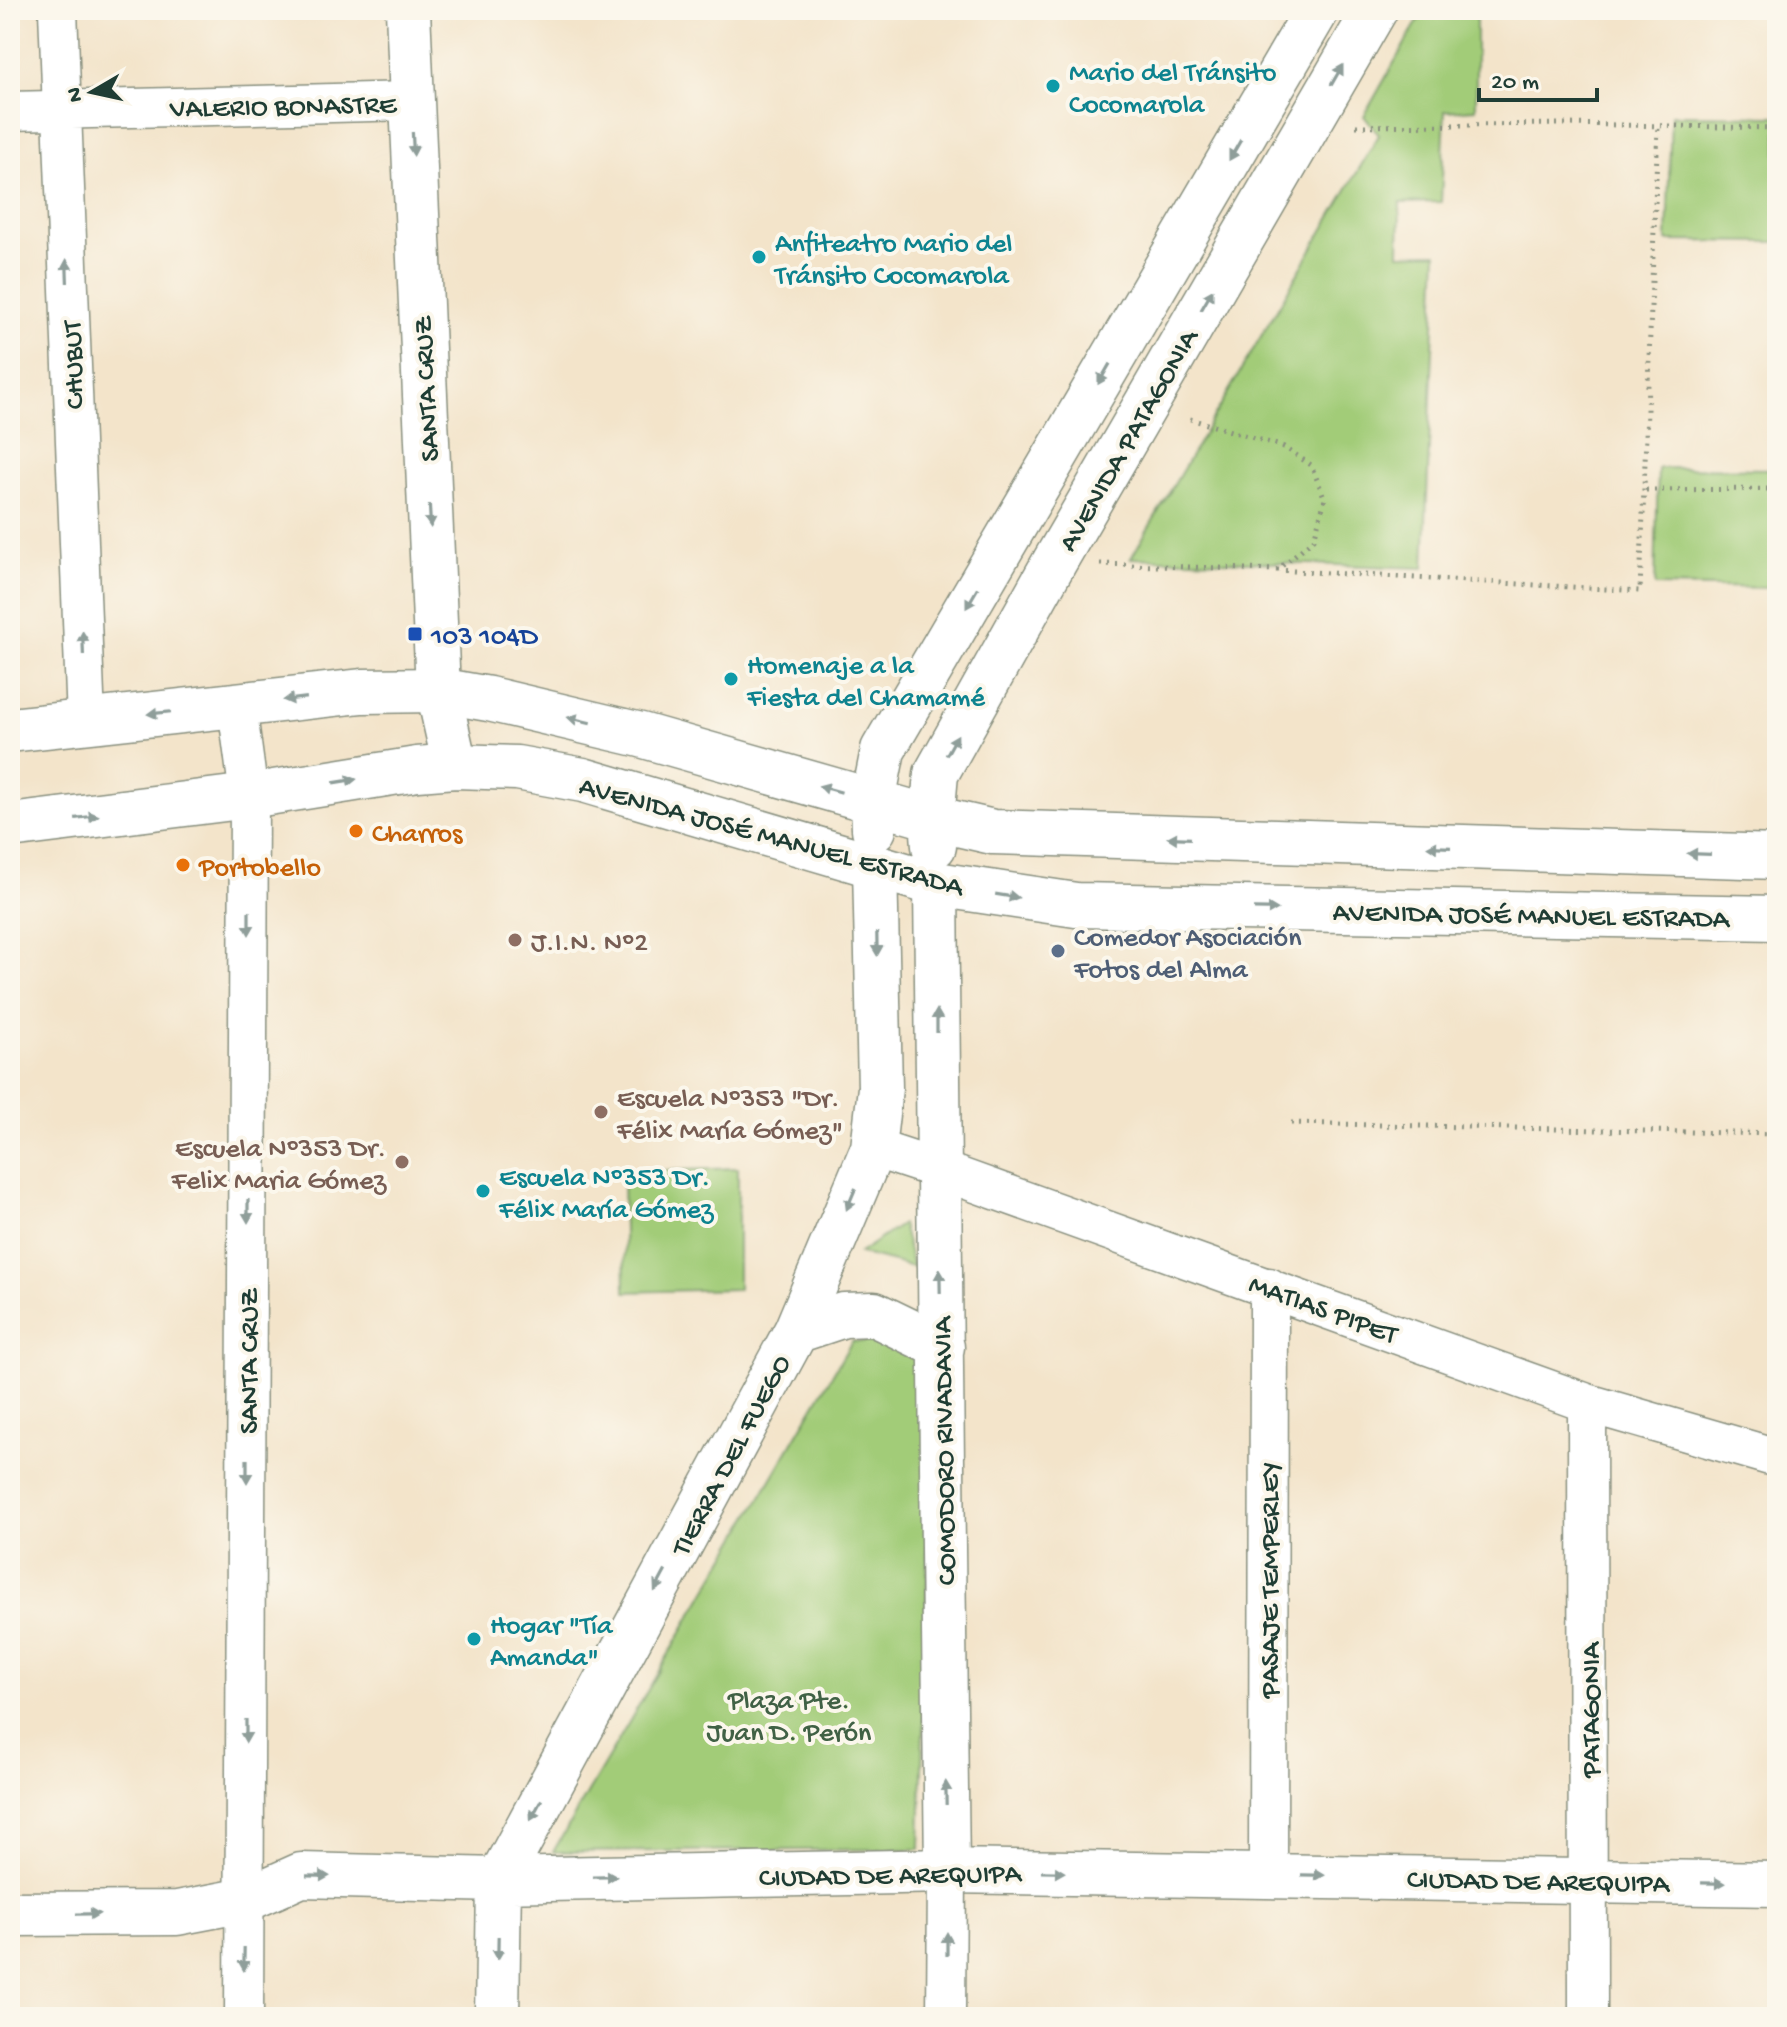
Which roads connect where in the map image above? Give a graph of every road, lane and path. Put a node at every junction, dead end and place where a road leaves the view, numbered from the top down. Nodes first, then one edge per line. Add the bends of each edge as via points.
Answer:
1 (58, 10) edge
2 (408, 10) edge
3 (1317, 10) edge
4 (1375, 10) edge
5 (411, 101) junction
6 (61, 110) junction
7 (10, 111) edge
8 (1307, 126) junction
9 (1658, 126) junction
10 (1777, 128) edge
11 (1146, 406) junction
12 (1777, 489) edge
13 (1646, 490) junction
14 (1055, 561) junction
15 (1277, 570) junction
16 (438, 690) junction
17 (237, 706) junction
18 (86, 721) junction
19 (10, 730) edge
20 (455, 766) junction
21 (249, 796) junction
22 (873, 801) junction
23 (932, 818) junction
24 (10, 826) edge
25 (1777, 857) edge
26 (875, 866) junction
27 (936, 884) junction
28 (1777, 918) edge
29 (1291, 1123) dead end
30 (1777, 1134) edge
31 (873, 1148) junction
32 (937, 1169) junction
33 (1269, 1287) junction
34 (796, 1331) junction
35 (942, 1347) junction
36 (1587, 1403) junction
37 (1777, 1458) edge
38 (947, 1871) junction
39 (1268, 1874) junction
40 (499, 1880) junction
41 (1590, 1880) junction
42 (1777, 1884) edge
43 (245, 1900) junction
44 (10, 1914) edge
45 (244, 2017) edge
46 (497, 2017) edge
47 (946, 2017) edge
48 (1588, 2017) edge

1 - 6 street, CHUBUT
2 - 5 main road, SANTA CRUZ
3 -> 22 main road, AVENIDA PATAGONIA via 883,750
8 -> 4 main road, AVENIDA PATAGONIA
5 - 6 street, VALERIO BONASTRE
5 -> 16 main road, SANTA CRUZ
6 - 7 street, VALERIO BONASTRE
18 -> 6 street, CHUBUT
8 - 9 path
11 -> 8 main road, AVENIDA PATAGONIA
9 - 10 path
9 - 13 path
11 - 14 main road, AVENIDA PATAGONIA
11 - 15 path via 1284,447 1311,465 1325,499 1314,539
12 - 13 path
13 - 15 path via 1640,591
14 - 15 path
23 -> 14 main road, AVENIDA PATAGONIA via 936,774
16 -> 17 main road, AVENIDA JOSÉ MANUEL ESTRADA via 362,691
16 - 20 main road, SANTA CRUZ
22 -> 16 main road, AVENIDA JOSÉ MANUEL ESTRADA via 641,735
17 -> 18 main road, AVENIDA JOSÉ MANUEL ESTRADA
17 - 21 street, SANTA CRUZ
18 - 19 main road, AVENIDA JOSÉ MANUEL ESTRADA
21 -> 20 main road, AVENIDA JOSÉ MANUEL ESTRADA
20 - 26 main road, AVENIDA JOSÉ MANUEL ESTRADA via 517,768 583,780
24 -> 21 main road, AVENIDA JOSÉ MANUEL ESTRADA
21 -> 43 street, SANTA CRUZ
22 - 23 main road, AVENIDA JOSÉ MANUEL ESTRADA
22 - 26 main road, AVENIDA PATAGONIA
25 -> 23 main road, AVENIDA JOSÉ MANUEL ESTRADA via 993,832
23 - 27 main road, AVENIDA PATAGONIA
26 - 27 main road, AVENIDA JOSÉ MANUEL ESTRADA
26 -> 31 main road, TIERRA DEL FUEGO via 880,1088
27 -> 28 main road, AVENIDA JOSÉ MANUEL ESTRADA via 1076,905
32 -> 27 main road, COMODORO RIVADAVIA
29 - 30 path
31 - 32 street, MATIAS PIPET
31 -> 34 main road, TIERRA DEL FUEGO
32 - 33 street, MATIAS PIPET
35 -> 32 main road, COMODORO RIVADAVIA
33 - 36 street, MATIAS PIPET
33 - 39 street, PASAJE TEMPERLEY
34 - 35 main road via 844,1315 874,1314
34 -> 40 main road, TIERRA DEL FUEGO
38 -> 35 main road, COMODORO RIVADAVIA
36 - 37 street, MATIAS PIPET
36 - 41 street, PATAGONIA
38 -> 39 main road, CIUDAD DE AREQUIPA
40 -> 38 main road, CIUDAD DE AREQUIPA
47 -> 38 street, COMODORO RIVADAVIA
39 -> 41 main road, CIUDAD DE AREQUIPA
43 -> 40 main road, CIUDAD DE AREQUIPA via 301,1875
40 -> 46 main road, TIERRA DEL FUEGO
41 -> 42 main road, CIUDAD DE AREQUIPA
41 - 48 street, PATAGONIA
44 -> 43 main road, CIUDAD DE AREQUIPA via 177,1913
43 -> 45 street, SANTA CRUZ

